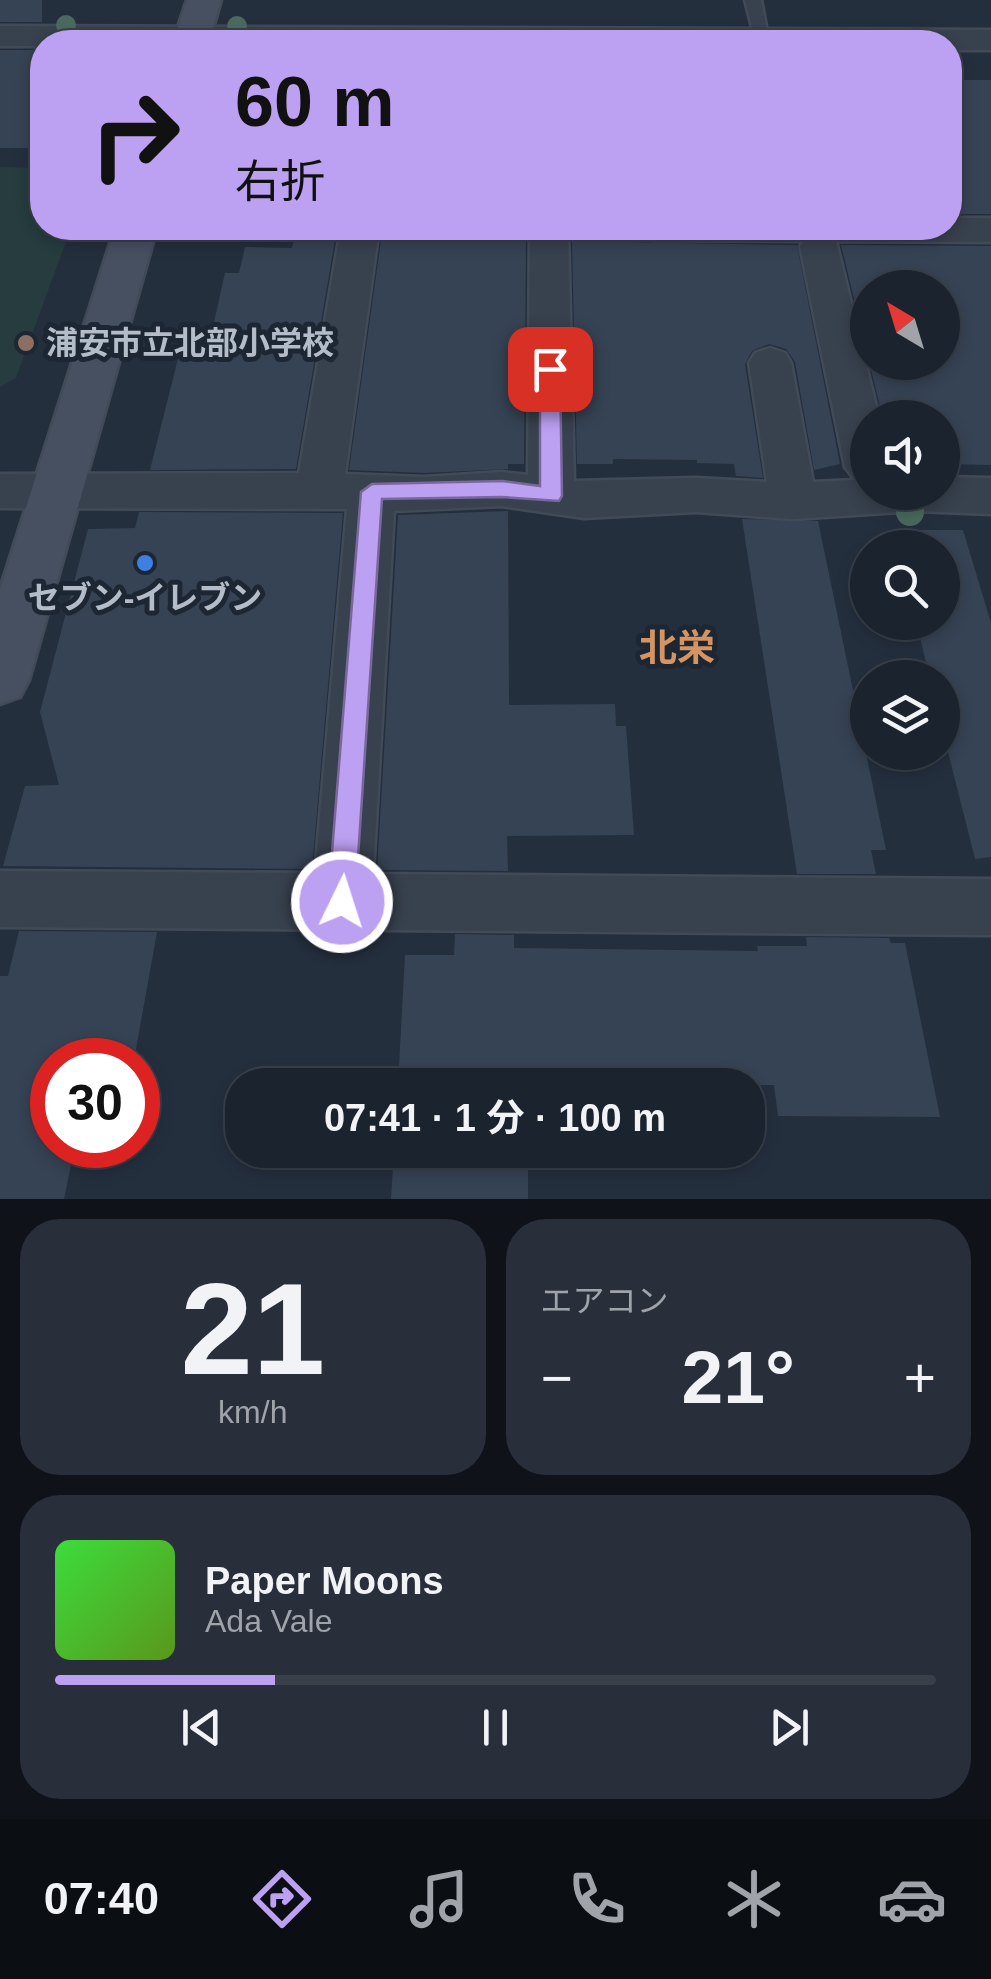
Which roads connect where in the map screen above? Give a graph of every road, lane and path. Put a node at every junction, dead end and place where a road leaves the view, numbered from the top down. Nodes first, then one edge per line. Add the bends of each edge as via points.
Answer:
1 (20, 0) edge
2 (204, 0) edge
3 (754, 0) edge
4 (195, 30) edge
5 (761, 30) edge
6 (2, 36) edge
7 (30, 37) edge
8 (962, 40) edge
9 (991, 40) edge
10 (962, 230) edge
11 (991, 230) edge
12 (132, 240) edge
13 (358, 240) edge
14 (549, 240) edge
15 (820, 246) dead end
16 (770, 363) dead end
17 (854, 400) edge
18 (320, 489) junction
19 (0, 490) edge
20 (850, 490) edge
21 (56, 491) junction
22 (372, 492) junction
23 (960, 493) edge
24 (551, 496) junction
25 (991, 496) edge
26 (793, 502) junction
27 (0, 680) edge
28 (0, 899) edge
29 (342, 902) junction
30 (991, 908) edge

1 - 6 street
2 - 4 street
3 - 5 lane
6 - 7 street
8 - 9 street
10 - 11 street
12 - 21 street
13 - 18 street
14 - 24 street
15 - 17 street
16 - 26 street
18 - 21 street
18 - 22 street
19 - 21 street
20 - 26 street
21 - 27 street
22 - 24 street via 502,489
22 - 29 street
23 - 25 street
24 - 26 street
28 - 29 street
29 - 30 street

